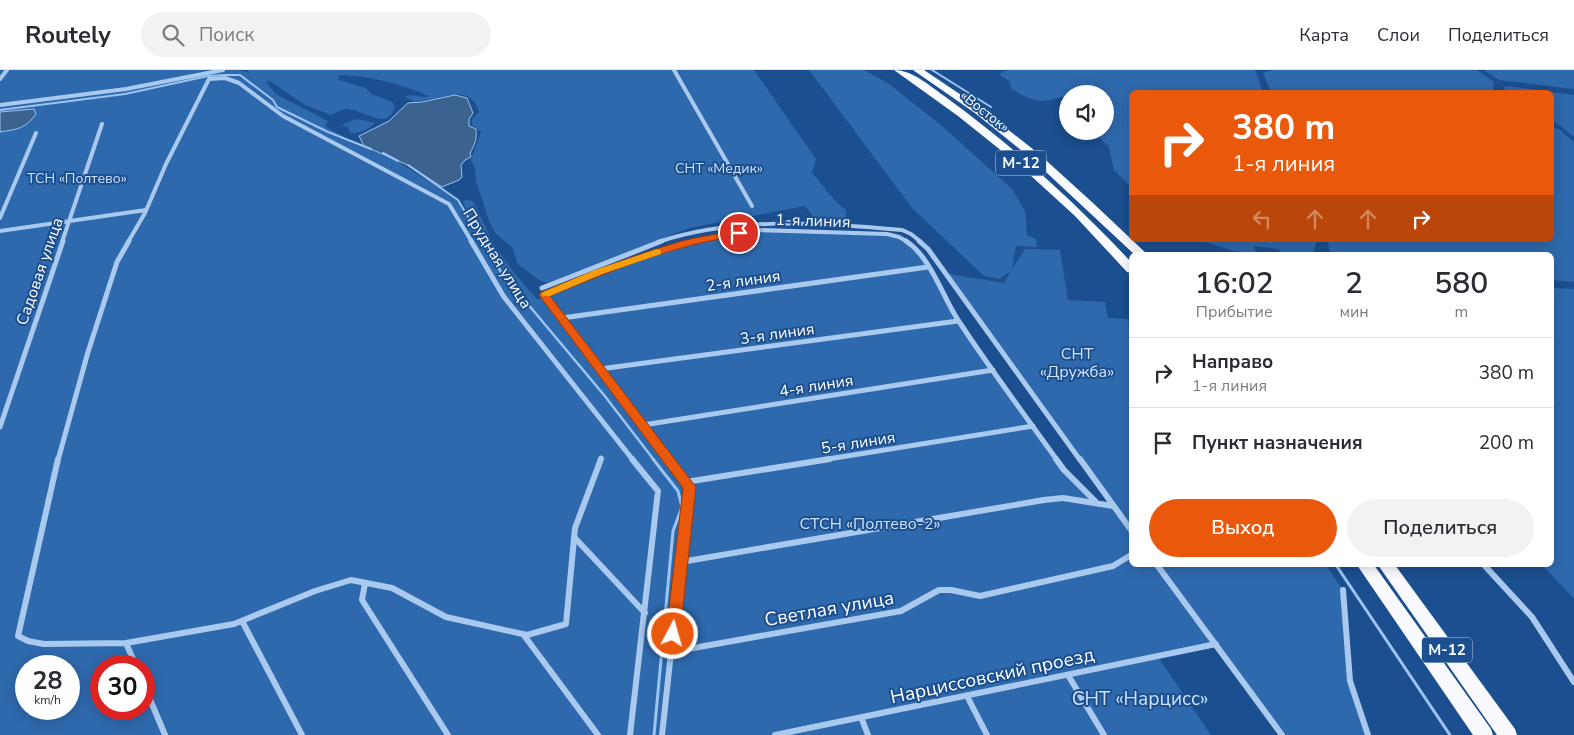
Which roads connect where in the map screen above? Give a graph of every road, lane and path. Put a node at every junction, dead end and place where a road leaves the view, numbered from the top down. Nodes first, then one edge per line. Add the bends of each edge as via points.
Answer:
1 (7, 70) edge
2 (223, 70) edge
3 (674, 70) edge
4 (899, 70) edge
5 (918, 70) edge
6 (0, 79) edge
7 (0, 105) edge
8 (102, 124) dead end
9 (36, 133) dead end
10 (752, 206) dead end
11 (146, 210) junction
12 (0, 218) edge
13 (69, 221) junction
14 (0, 231) edge
15 (1139, 252) edge
16 (1129, 267) edge
17 (928, 268) junction
18 (542, 288) dead end
19 (562, 318) junction
20 (958, 321) junction
21 (600, 369) junction
22 (993, 370) junction
23 (643, 425) junction
24 (0, 426) edge
25 (1033, 426) junction
26 (601, 458) dead end
27 (686, 482) junction
28 (1096, 502) junction
29 (1114, 506) junction
30 (1129, 527) edge
31 (574, 537) junction
32 (1129, 556) edge
33 (681, 562) junction
34 (1158, 567) edge
35 (1366, 567) edge
36 (1387, 567) edge
37 (1486, 567) edge
38 (365, 583) junction
39 (1343, 590) dead end
40 (645, 613) junction
41 (242, 621) junction
42 (523, 634) junction
43 (126, 643) junction
44 (1216, 644) junction
45 (671, 652) junction
46 (131, 655) edge
47 (1068, 675) junction
48 (1574, 682) edge
49 (967, 696) junction
50 (155, 711) edge
51 (860, 718) junction
52 (165, 735) edge
53 (302, 735) edge
54 (448, 735) edge
55 (598, 735) edge
56 (630, 735) edge
57 (662, 735) edge
58 (775, 735) edge
59 (868, 735) edge
60 (987, 735) edge
61 (1104, 735) edge
62 (1282, 735) edge
63 (1368, 735) edge
64 (1484, 735) edge
65 (1508, 735) edge

1 - 6 street
2 - 7 street via 126,89
3 - 10 street
4 - 16 highway, «Восток» / М-12 via 975,125 1045,183
5 - 15 highway, «Восток» / М-12 via 1034,155
8 - 13 street, Садовая улица
9 - 12 street
11 - 13 street
11 - 40 street, Прудная улица via 209,79 225,78 283,116 449,204 504,297 658,491
11 - 43 street via 116,262 88,352 53,478 18,636 44,644
13 - 14 street
13 - 24 street, Садовая улица
17 - 19 street, 2-я линия
17 - 19 street, 1-я линия via 910,244 887,234 758,230 720,235 599,272 544,295
17 - 20 street, 1-я линия
18 - 29 street via 684,234 764,223 902,230 912,234 928,249
19 - 21 street
20 - 21 street, 3-я линия
20 - 22 street, 1-я линия
21 - 23 street
22 - 23 street, 4-я линия
22 - 25 street, 1-я линия
23 - 27 street
25 - 27 street, 5-я линия
25 - 28 street, 1-я линия via 1064,470
26 - 31 street
27 - 33 street via 689,487
28 - 29 street
28 - 33 street via 1063,498 1044,500
29 - 30 street
31 - 40 street
31 - 42 street via 566,624 527,636
32 - 45 street, Светлая улица via 1113,566 980,596 944,589 901,611
33 - 45 street
34 - 44 street
35 - 64 highway, М-12
36 - 65 highway, М-12
37 - 48 street via 1532,617
38 - 41 street via 351,580
38 - 42 street via 392,588 446,616
38 - 54 street via 362,600
39 - 63 street via 1350,681
40 - 56 street, Прудная улица
41 - 43 street
41 - 53 street
42 - 55 street
43 - 46 street
44 - 47 street, Нарциссовский проезд
44 - 62 street
45 - 57 street
47 - 49 street, Нарциссовский проезд
47 - 61 street
49 - 51 street, Нарциссовский проезд
49 - 60 street
50 - 52 street
51 - 58 street, Нарциссовский проезд
51 - 59 street

